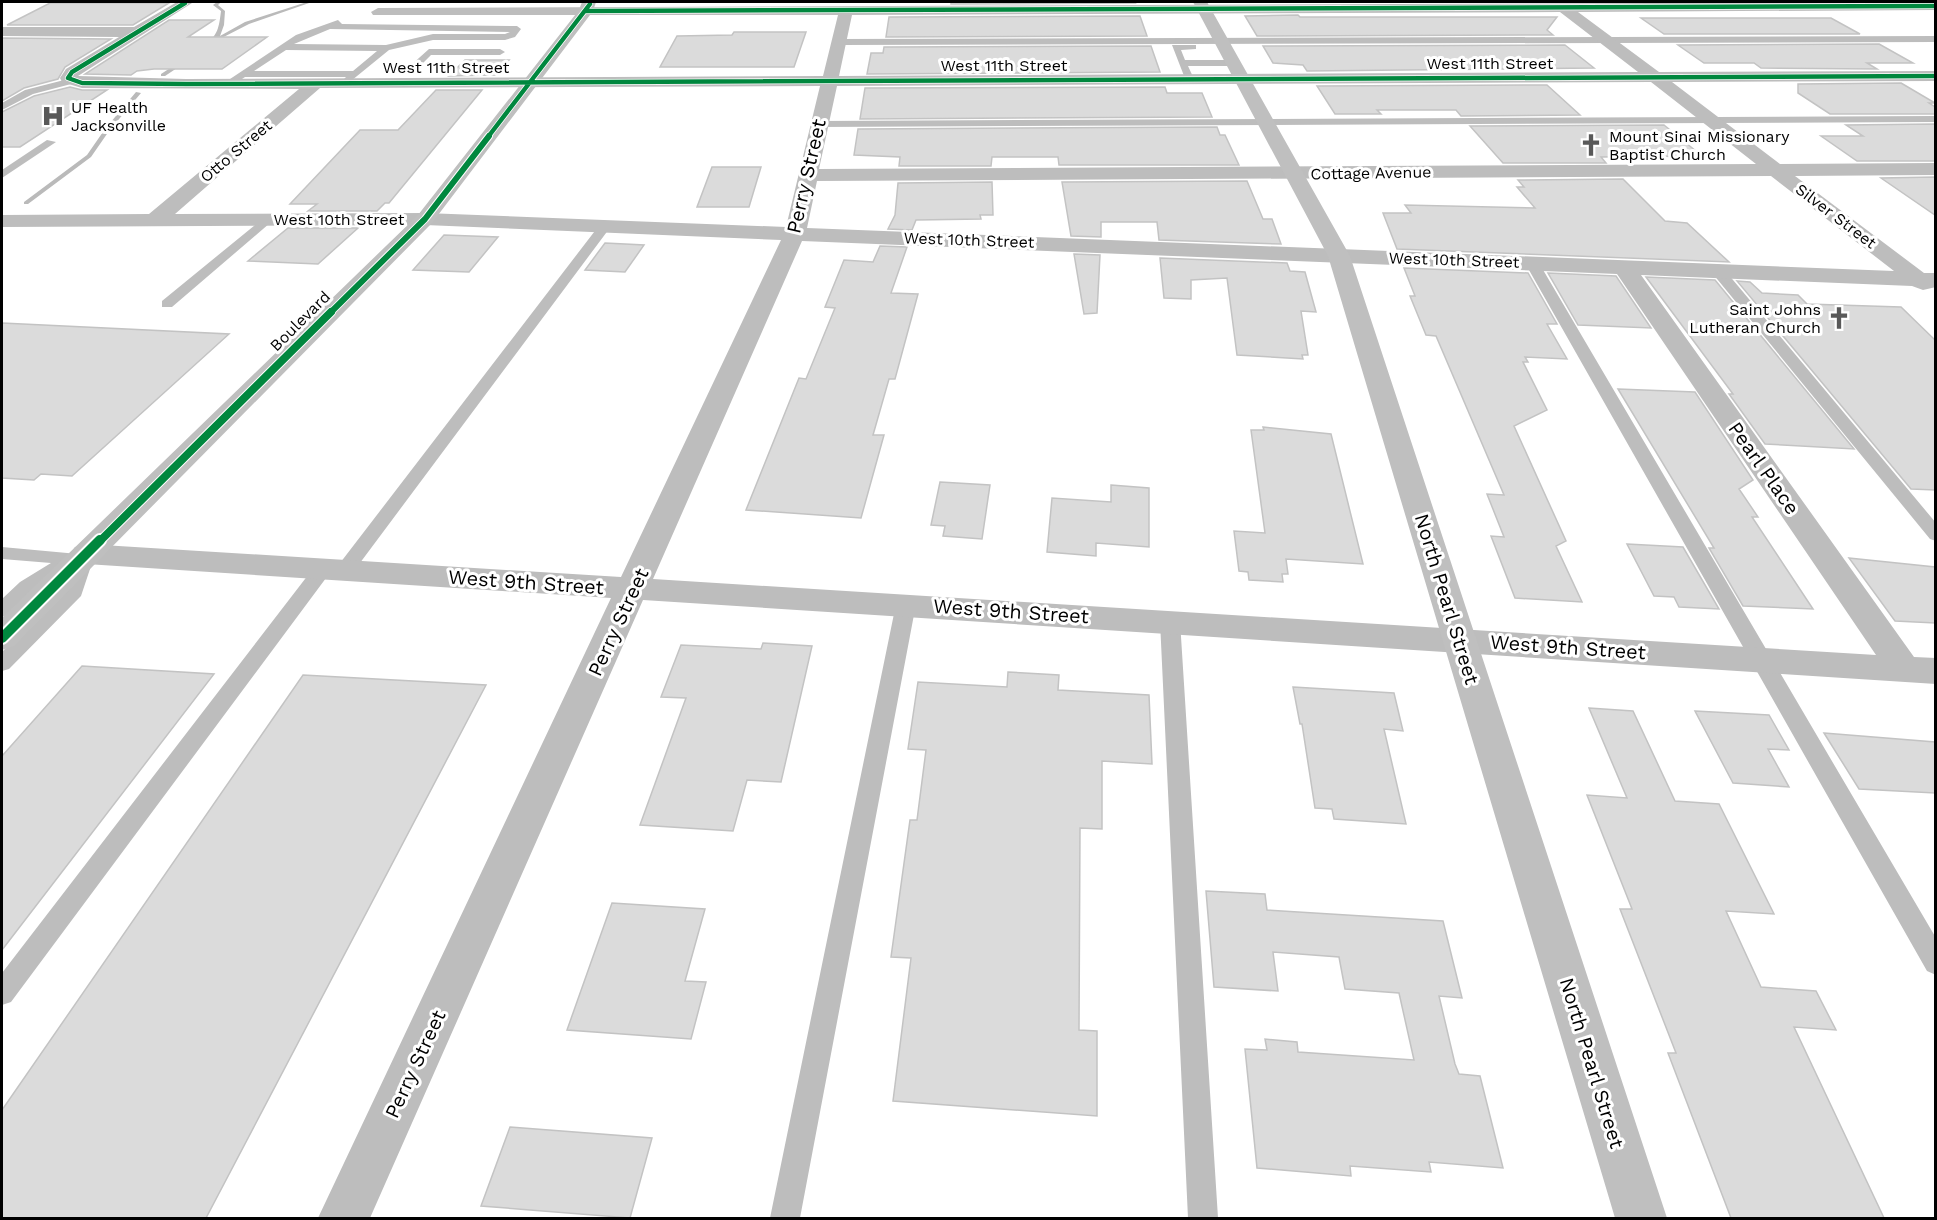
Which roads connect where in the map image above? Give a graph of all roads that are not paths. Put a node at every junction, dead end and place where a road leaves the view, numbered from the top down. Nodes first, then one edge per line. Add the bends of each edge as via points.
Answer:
1 (185, 3) edge
2 (1559, 4) edge
3 (1785, 4) edge
4 (1202, 5) edge
5 (1379, 5) edge
6 (588, 6) edge
7 (1920, 6) junction
8 (1935, 6) edge
9 (846, 10) junction
10 (378, 12) joint
11 (1935, 13) edge
12 (327, 26) junction
13 (2, 32) edge
14 (136, 32) junction
15 (299, 37) junction
16 (433, 37) junction
17 (1935, 39) edge
18 (1606, 40) junction
19 (839, 42) junction
20 (282, 47) junction
21 (386, 48) junction
22 (429, 52) junction
23 (500, 52) dead end
24 (1231, 58) junction
25 (1182, 63) junction
26 (413, 68) dead end
27 (244, 74) junction
28 (1935, 76) edge
29 (1655, 77) junction
30 (351, 78) junction
31 (1189, 79) junction
32 (72, 81) junction
33 (829, 81) junction
34 (532, 82) junction
35 (229, 83) junction
36 (316, 83) junction
37 (2, 108) edge
38 (1935, 119) edge
39 (1710, 120) junction
40 (1266, 123) junction
41 (819, 124) junction
42 (51, 142) dead end
43 (1935, 169) edge
44 (1776, 170) junction
45 (1294, 173) junction
46 (2, 175) edge
47 (807, 175) junction
48 (425, 219) junction
49 (155, 220) junction
50 (266, 220) junction
51 (2, 221) edge
52 (605, 226) junction
53 (795, 233) junction
54 (1339, 256) junction
55 (1532, 263) junction
56 (1624, 267) junction
57 (1718, 271) junction
58 (1927, 280) edge
59 (1935, 295) edge
60 (167, 304) dead end
61 (1935, 535) edge
62 (2, 553) edge
63 (79, 558) junction
64 (333, 571) junction
65 (633, 589) junction
66 (906, 604) junction
67 (2, 610) edge
68 (1170, 621) junction
69 (2, 638) edge
70 (1460, 640) junction
71 (1762, 660) junction
72 (2, 664) edge
73 (1920, 670) edge
74 (1935, 963) edge
75 (2, 993) edge
76 (344, 1218) edge
77 (785, 1218) edge
78 (1203, 1218) edge
79 (1641, 1218) edge

1 - 14 street
2 - 3 street
2 - 5 street
2 - 18 street, Silver Street
3 - 7 street
4 - 5 street
4 - 9 street
4 - 24 street, North Pearl Street
6 - 9 street
6 - 10 street
6 - 34 street, Boulevard
7 - 8 street
7 - 11 street
9 - 19 street, Perry Street
10 - 12 lane
12 - 15 lane
12 - 16 lane via 517,29 505,37
13 - 14 street
14 - 32 street via 72,72 68,78
15 - 16 lane
15 - 20 lane
16 - 21 lane
17 - 18 lane
18 - 24 lane
18 - 29 street, Silver Street
19 - 24 lane
19 - 33 street, Perry Street
20 - 21 lane
20 - 27 lane
21 - 22 lane
21 - 30 lane
22 - 23 lane
22 - 26 lane
24 - 25 lane
24 - 25 lane via 1175,47
24 - 29 street, West 11th Street
24 - 31 street, West 11th Street
24 - 40 street, North Pearl Street
25 - 31 lane
27 - 30 lane
27 - 35 lane
28 - 29 street, West 11th Street
29 - 39 street, Silver Street
30 - 34 street, West 11th Street
30 - 36 street, West 11th Street
31 - 33 street, West 11th Street
32 - 35 street, West 11th Street
32 - 37 lane via 29,92
33 - 34 street, West 11th Street
33 - 41 street, Perry Street
34 - 48 street, Boulevard
35 - 36 street, West 11th Street
36 - 49 street, Otto Street
38 - 39 lane
39 - 40 lane
39 - 44 street, Silver Street
40 - 41 lane
40 - 45 street, North Pearl Street
41 - 47 street, Perry Street
42 - 46 lane
43 - 44 street, Cottage Avenue
44 - 45 street, Cottage Avenue
44 - 58 street, Silver Street
45 - 47 street, Cottage Avenue
45 - 54 street, North Pearl Street
47 - 53 street, Perry Street
48 - 50 street, West 10th Street
48 - 52 street, West 10th Street
48 - 63 street, Boulevard
49 - 50 street, West 10th Street
49 - 51 street, West 10th Street
50 - 60 lane
52 - 53 street, West 10th Street
52 - 64 lane
53 - 54 street, West 10th Street
53 - 65 street, Perry Street
54 - 55 street, West 10th Street
54 - 70 street, North Pearl Street
55 - 56 street, West 10th Street
55 - 71 lane
56 - 57 street, West 10th Street
56 - 73 street, Pearl Place
57 - 58 street, West 10th Street
57 - 61 lane
58 - 59 street, Silver Street
62 - 63 lane
63 - 64 street, West 9th Street
63 - 67 lane via 27,586
63 - 69 street, Boulevard
63 - 72 lane via 74,591
64 - 65 street, West 9th Street
64 - 75 lane
65 - 66 street, West 9th Street
65 - 76 street, Perry Street
66 - 68 street, West 9th Street
66 - 77 lane
68 - 70 street, West 9th Street
68 - 78 lane
70 - 71 street, West 9th Street
70 - 79 street, North Pearl Street
71 - 73 street, West 9th Street
71 - 74 lane

